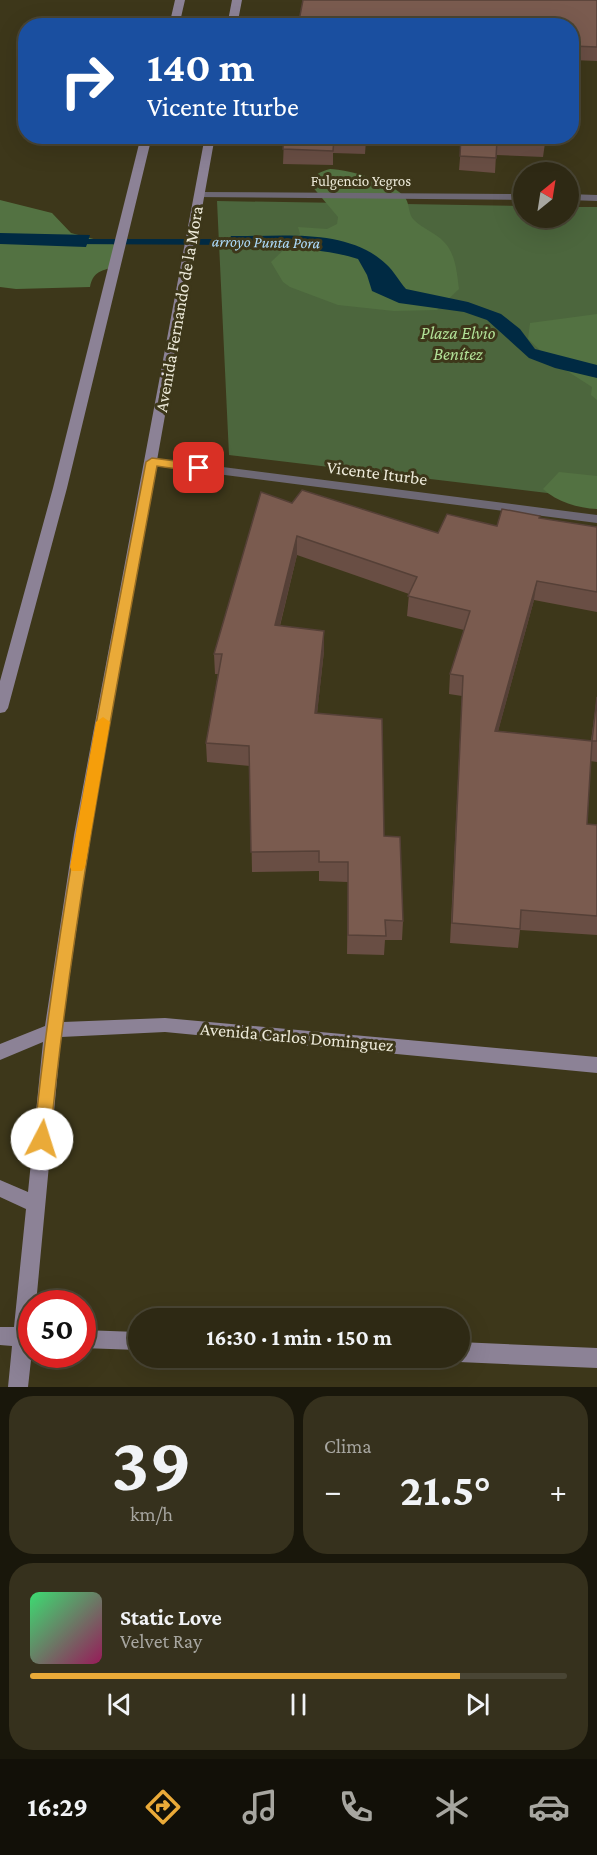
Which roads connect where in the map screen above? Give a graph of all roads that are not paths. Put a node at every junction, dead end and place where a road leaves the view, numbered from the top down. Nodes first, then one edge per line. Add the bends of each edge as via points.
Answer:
1 (180, 0) edge
2 (237, 0) edge
3 (176, 18) edge
4 (234, 18) edge
5 (145, 144) edge
6 (209, 144) edge
7 (199, 195) junction
8 (513, 197) edge
9 (579, 197) edge
10 (597, 198) edge
11 (152, 462) junction
12 (597, 519) edge
13 (0, 708) edge
14 (53, 1030) junction
15 (0, 1052) edge
16 (597, 1065) edge
17 (0, 1188) edge
18 (36, 1205) junction
19 (30, 1290) edge
20 (0, 1336) edge
21 (18, 1337) edge
22 (96, 1340) edge
23 (128, 1341) edge
24 (470, 1352) edge
25 (597, 1358) edge
26 (21, 1368) edge
27 (18, 1387) edge

1 - 3 main road
2 - 4 main road
5 - 13 main road via 60,488
6 - 7 main road, Avenida Fernando de la Mora
7 - 8 street, Fulgencio Yegros
7 - 11 main road, Avenida Fernando de la Mora
9 - 10 street
11 - 12 street, Vicente Iturbe
11 - 14 main road, Avenida Fernando de la Mora via 82,835
14 - 15 main road, Avenida Carlos Dominguez
14 - 16 main road, Avenida Carlos Dominguez via 165,1025
14 - 18 main road, Avenida Fernando de la Mora
17 - 18 main road
18 - 19 main road, Avenida Fernando de la Mora
20 - 21 main road
22 - 23 main road
24 - 25 main road
26 - 27 main road, Avenida Fernando de la Mora

